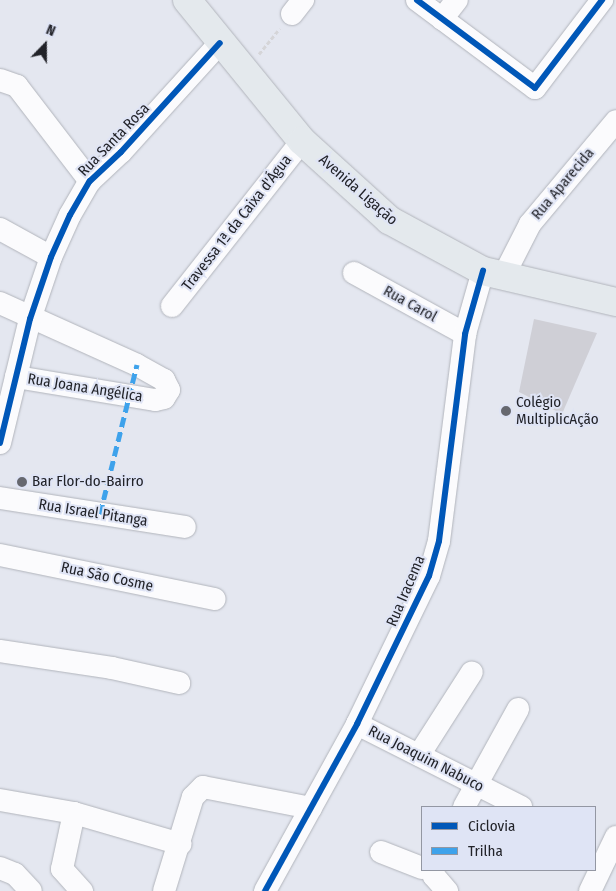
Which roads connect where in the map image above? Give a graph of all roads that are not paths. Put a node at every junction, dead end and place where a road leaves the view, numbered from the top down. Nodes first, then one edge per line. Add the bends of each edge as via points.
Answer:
1 (187, 0) edge
2 (418, 0) edge
3 (457, 0) edge
4 (602, 0) edge
5 (442, 19) junction
6 (220, 43) junction
7 (0, 80) edge
8 (616, 121) edge
9 (302, 141) junction
10 (90, 181) junction
11 (0, 229) edge
12 (51, 257) junction
13 (354, 273) dead end
14 (493, 274) junction
15 (616, 302) edge
16 (0, 303) edge
17 (172, 306) dead end
18 (30, 319) junction
19 (465, 334) junction
20 (10, 381) edge
21 (0, 442) edge
22 (0, 498) edge
23 (186, 527) dead end
24 (0, 555) edge
25 (214, 599) dead end
26 (0, 651) edge
27 (472, 672) dead end
28 (179, 683) dead end
29 (518, 709) dead end
30 (357, 724) junction
31 (419, 755) junction
32 (476, 783) junction
33 (0, 800) edge
34 (464, 806) edge
35 (519, 806) edge
36 (311, 808) junction
37 (74, 813) junction
38 (182, 844) junction
39 (608, 849) edge
40 (381, 852) dead end
41 (421, 867) edge
42 (0, 868) edge
43 (430, 871) edge
44 (31, 891) edge
45 (82, 891) edge
46 (164, 891) edge
47 (265, 891) edge
48 (447, 891) edge
49 (590, 891) edge

1 - 6 main road, Avenida Ligação
2 - 5 street
3 - 5 street
4 - 5 street via 534,88
6 - 9 main road, Avenida Ligação
6 - 10 street, Rua Santa Rosa via 122,152
7 - 10 street via 17,86
8 - 14 street, Rua Aparecida
9 - 14 main road, Avenida Ligação via 390,220
9 - 17 street, Travessa 1ª da Caixa d'Água
10 - 12 street, Rua Santa Rosa
11 - 12 street
12 - 18 street, Rua Santa Rosa
13 - 19 street, Rua Carol
14 - 15 main road, Avenida Ligação
14 - 19 street, Rua Iracema
16 - 18 street
18 - 20 street, Rua Santa Rosa
18 - 20 street, Rua Joana Angélica via 137,365 164,380 168,386 167,394 155,400
19 - 30 street, Rua Iracema via 441,523 430,576
20 - 21 street, Rua Santa Rosa
22 - 23 street, Rua Israel Pitanga
24 - 25 street, Rua São Cosme
26 - 28 street via 112,668
27 - 31 street
29 - 32 street
30 - 31 street, Rua Joaquim Nabuco
30 - 36 street, Rua Iracema
31 - 32 street, Rua Joaquim Nabuco
32 - 34 street
32 - 35 street, Rua Joaquim Nabuco
33 - 37 street
36 - 38 street via 203,787 193,797
36 - 47 street, Rua Iracema
37 - 38 street
37 - 45 street via 62,869
38 - 46 street
39 - 49 street
40 - 41 street
42 - 44 street via 15,874
43 - 48 street

